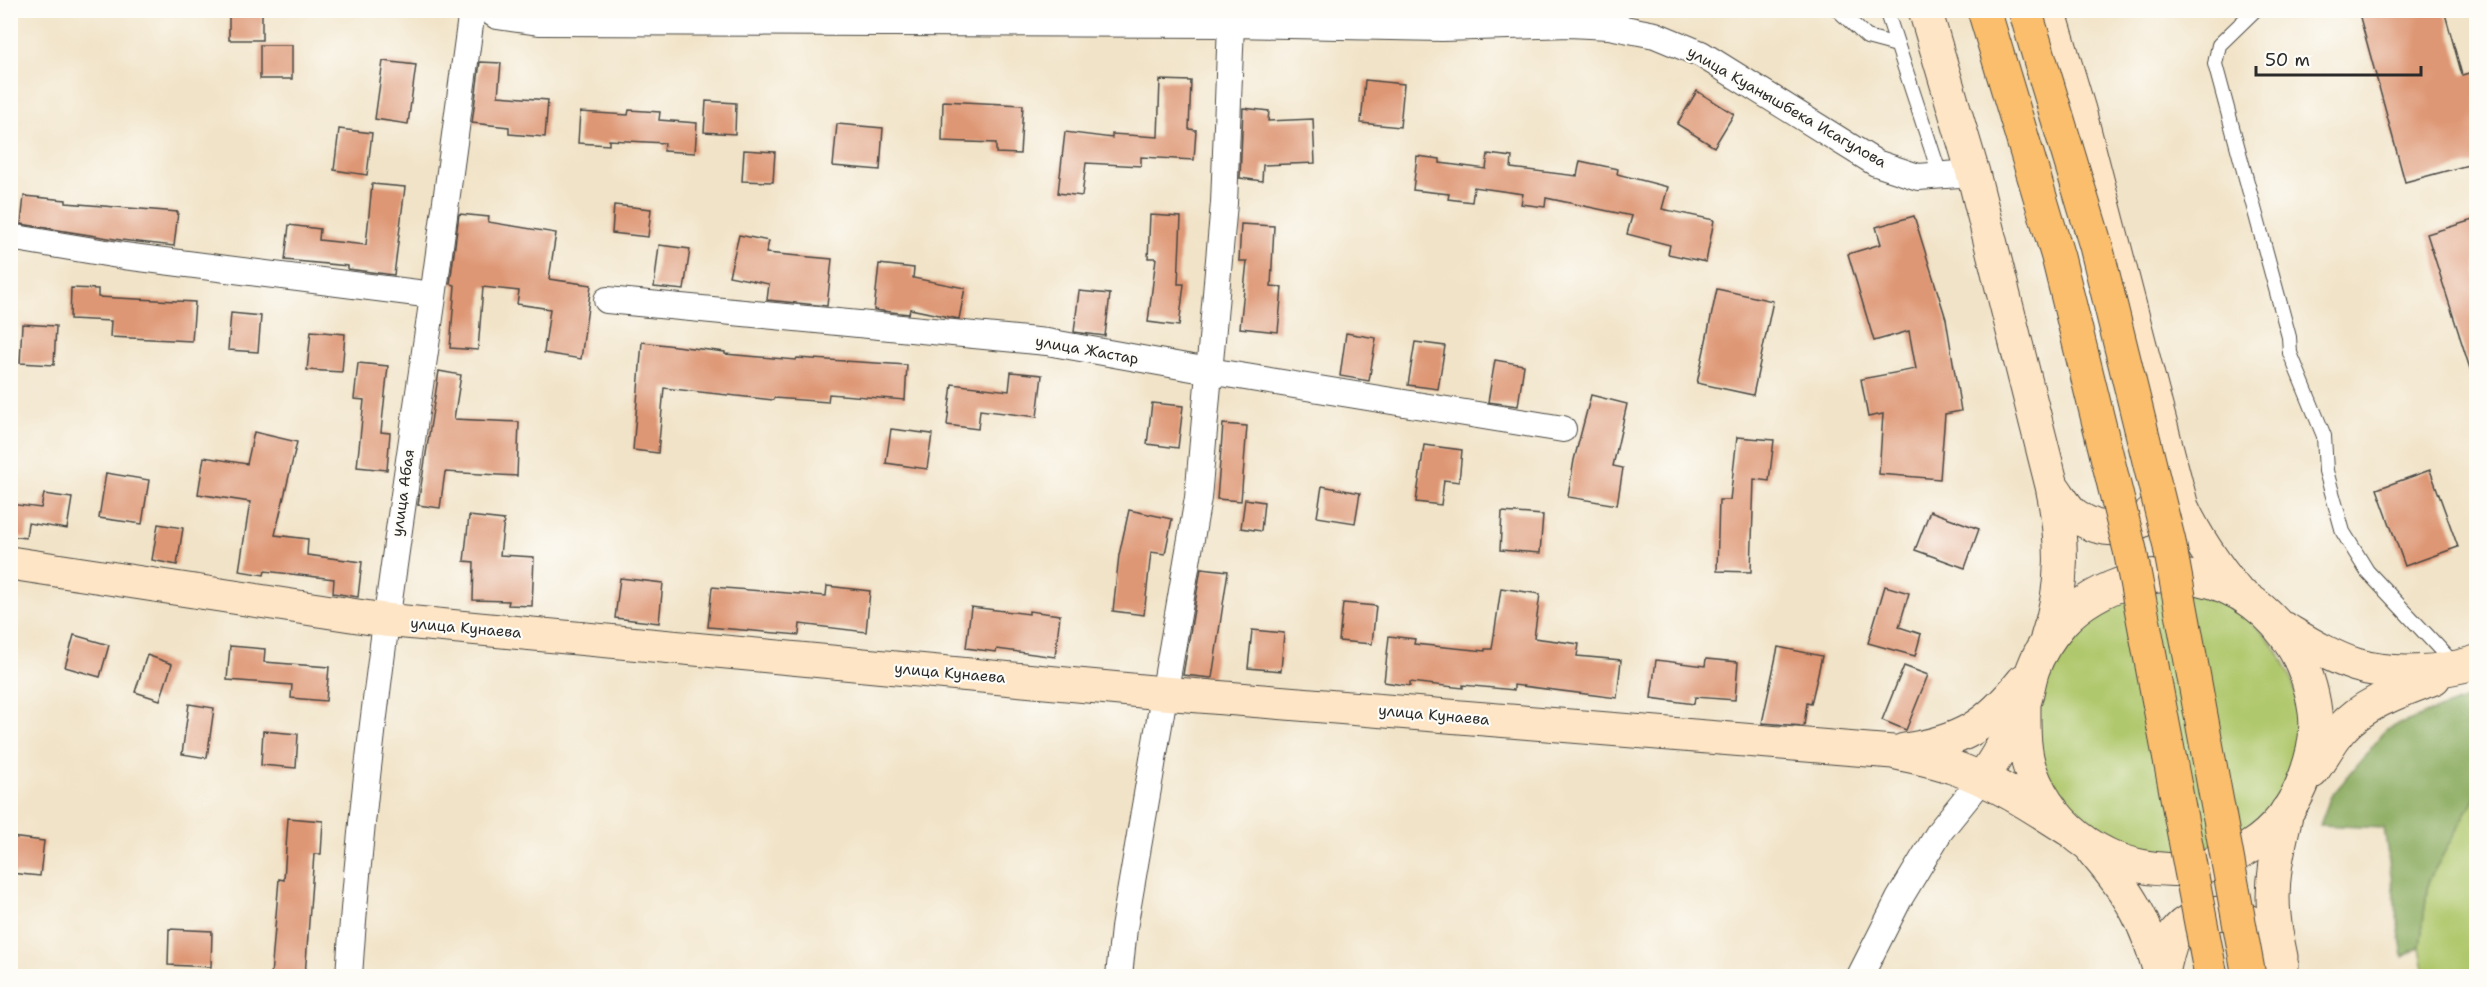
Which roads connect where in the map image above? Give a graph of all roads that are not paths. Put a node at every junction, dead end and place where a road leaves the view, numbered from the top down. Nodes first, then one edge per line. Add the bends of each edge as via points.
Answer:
1 (472, 10) edge
2 (488, 10) edge
3 (1838, 10) edge
4 (1886, 10) edge
5 (1925, 10) edge
6 (1984, 10) edge
7 (2025, 10) edge
8 (2049, 10) edge
9 (2255, 10) edge
10 (738, 16) edge
11 (961, 17) edge
12 (1440, 19) edge
13 (1231, 24) junction
14 (1897, 45) junction
15 (1973, 173) junction
16 (1940, 175) junction
17 (10, 237) edge
18 (433, 295) junction
19 (607, 300) dead end
20 (1209, 372) junction
21 (1563, 429) dead end
22 (2172, 468) junction
23 (2052, 486) junction
24 (10, 563) edge
25 (2239, 593) junction
26 (384, 620) junction
27 (2281, 627) junction
28 (2039, 657) junction
29 (2467, 665) edge
30 (1163, 693) junction
31 (2024, 702) junction
32 (1893, 752) junction
33 (1982, 779) junction
34 (2294, 800) junction
35 (2078, 837) junction
36 (2283, 971) edge
37 (349, 976) edge
38 (1119, 976) edge
39 (1860, 976) edge
40 (2161, 976) edge
41 (2211, 976) edge
42 (2249, 976) edge

1 - 18 street, улица Абая
2 - 10 street, улица Куанышбека Исагулова via 497,16 539,22
3 - 14 lane via 1867,38
4 - 14 lane
5 - 15 main road
6 - 41 highway, bridge via 2058,257 2130,550
7 - 42 highway, bridge via 2096,246 2169,542
8 - 22 main road
9 - 29 lane via 2219,45 2215,64 2289,337 2290,353 2324,436 2326,471 2343,532 2367,571
10 - 11 street, улица Куанышбека Исагулова
11 - 13 street, улица Куанышбека Исагулова
12 - 13 street, улица Куанышбека Исагулова
12 - 16 street, улица Куанышбека Исагулова via 1609,26 1655,35 1701,54 1876,163 1917,177
13 - 20 street via 1224,203
14 - 16 lane
15 - 16 street, улица Куанышбека Исагулова
15 - 23 main road
17 - 18 street via 124,256
18 - 26 street, улица Абая
19 - 20 street, улица Жастар via 1047,342
20 - 21 street, улица Жастар
20 - 30 street via 1198,498
22 - 23 main road via 2166,494 2155,512 2136,524 2117,529 2094,526 2074,515
22 - 25 main road via 2182,507 2195,535
23 - 28 main road via 2060,526 2061,559 2056,602
24 - 26 main road, улица Кунаева
25 - 27 main road
25 - 28 main road via 2209,581 2178,576 2146,577 2116,585 2088,600 2064,620
26 - 30 main road, улица Кунаева
26 - 37 street, улица Абая
27 - 29 main road via 2355,665 2382,671
27 - 34 main road via 2300,656 2312,688 2316,722 2312,756
28 - 31 main road
28 - 32 main road via 2002,707 1966,734 1932,746
29 - 34 main road via 2379,700 2360,713 2341,729
30 - 32 main road, улица Кунаева
30 - 38 street
31 - 33 main road
31 - 35 main road via 2023,737 2031,771 2046,802
32 - 33 main road via 1951,766
33 - 35 main road via 2031,805
33 - 39 street via 1940,831 1899,899
34 - 35 main road via 2265,834 2239,852 2179,870 2147,868 2117,860
34 - 36 main road via 2277,852 2274,882 2273,913
35 - 40 main road via 2134,903 2150,936
36 - 40 main road via 2257,928 2239,915 2224,912 2190,921 2176,932

